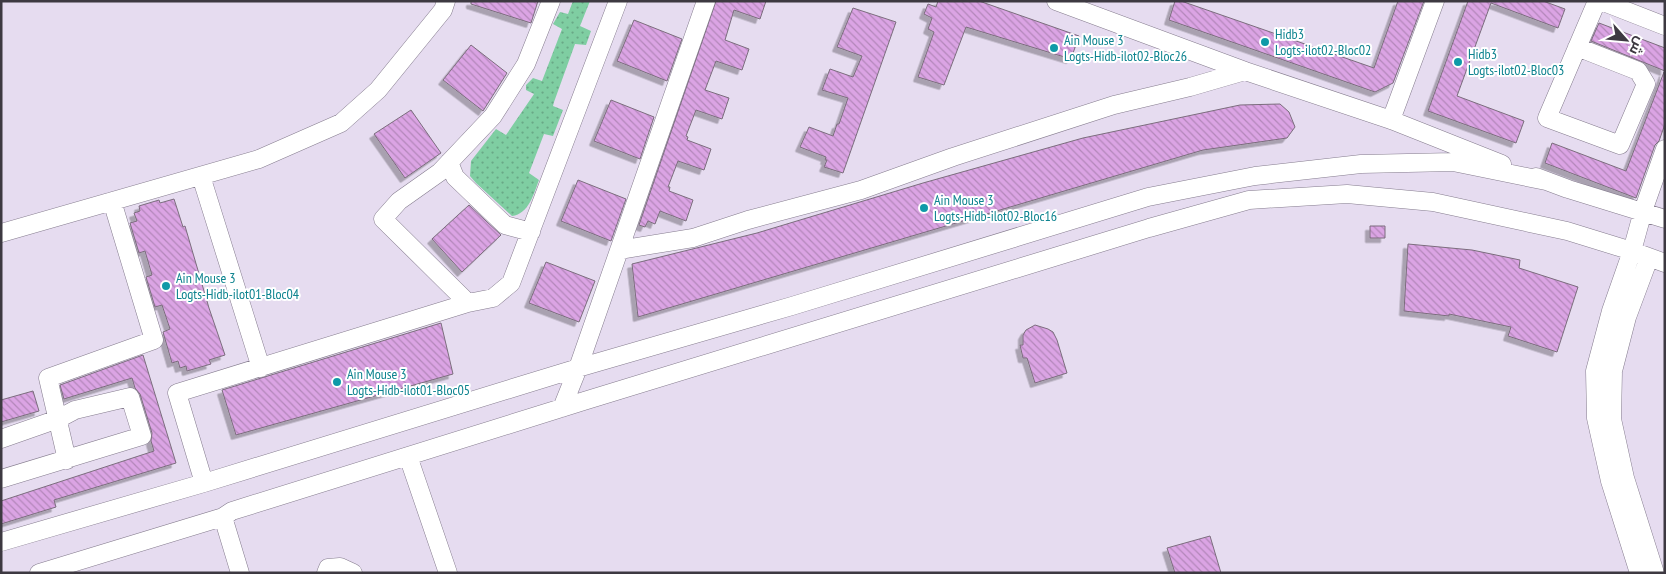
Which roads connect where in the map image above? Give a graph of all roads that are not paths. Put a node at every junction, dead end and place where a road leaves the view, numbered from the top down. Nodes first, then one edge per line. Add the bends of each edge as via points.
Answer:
1 (446, 1) edge
2 (552, 1) edge
3 (618, 1) edge
4 (706, 1) edge
5 (1435, 1) edge
6 (1599, 1) edge
7 (1067, 3) edge
8 (1665, 26) edge
9 (1577, 47) junction
10 (1245, 71) junction
11 (1391, 120) junction
12 (1665, 149) edge
13 (449, 162) junction
14 (201, 176) junction
15 (1546, 181) junction
16 (112, 202) junction
17 (1643, 211) junction
18 (1665, 219) edge
19 (530, 232) junction
20 (1, 233) edge
21 (619, 250) junction
22 (1632, 251) junction
23 (1657, 261) edge
24 (468, 303) junction
25 (261, 368) junction
26 (578, 368) junction
27 (562, 408) junction
28 (58, 419) junction
29 (1, 439) edge
30 (408, 456) junction
31 (67, 460) junction
32 (1, 479) edge
33 (204, 482) junction
34 (223, 517) junction
35 (1, 542) edge
36 (39, 573) edge
37 (240, 573) edge
38 (326, 573) edge
39 (354, 573) edge
40 (448, 573) edge
41 (1639, 573) edge
42 (1655, 573) edge

1 - 14 street via 443,10 378,90 341,123 259,159
2 - 13 street via 526,64 494,116
3 - 19 street
4 - 21 street
5 - 11 street
6 - 8 street
6 - 9 street
7 - 10 street
9 - 9 street via 1547,118 1620,145 1646,84 1638,71
10 - 11 street
10 - 21 street via 1114,105 861,190 693,238
11 - 15 street
12 - 17 street
13 - 19 street via 455,177 505,225
13 - 24 street via 383,219
14 - 16 street
14 - 25 street
15 - 17 street
15 - 26 street via 1453,162 1360,164 1255,176 1148,197
16 - 20 street
16 - 28 street via 154,340 48,378
17 - 18 street
17 - 22 street
19 - 24 street via 511,283 493,298
21 - 26 street
22 - 23 street
22 - 27 street via 1567,231 1433,202 1347,194 1249,200
22 - 41 street via 1595,371 1596,418 1608,472
23 - 42 street via 1627,317 1613,371 1612,419 1625,478
24 - 25 street
25 - 33 street via 178,393
26 - 27 street
26 - 33 street
27 - 30 street
28 - 29 street
28 - 31 street
28 - 31 street via 75,410 130,397 142,436
30 - 34 street via 232,511
30 - 40 street
31 - 32 street
33 - 35 street
34 - 36 street
34 - 37 street
38 - 39 street via 328,568 340,567

